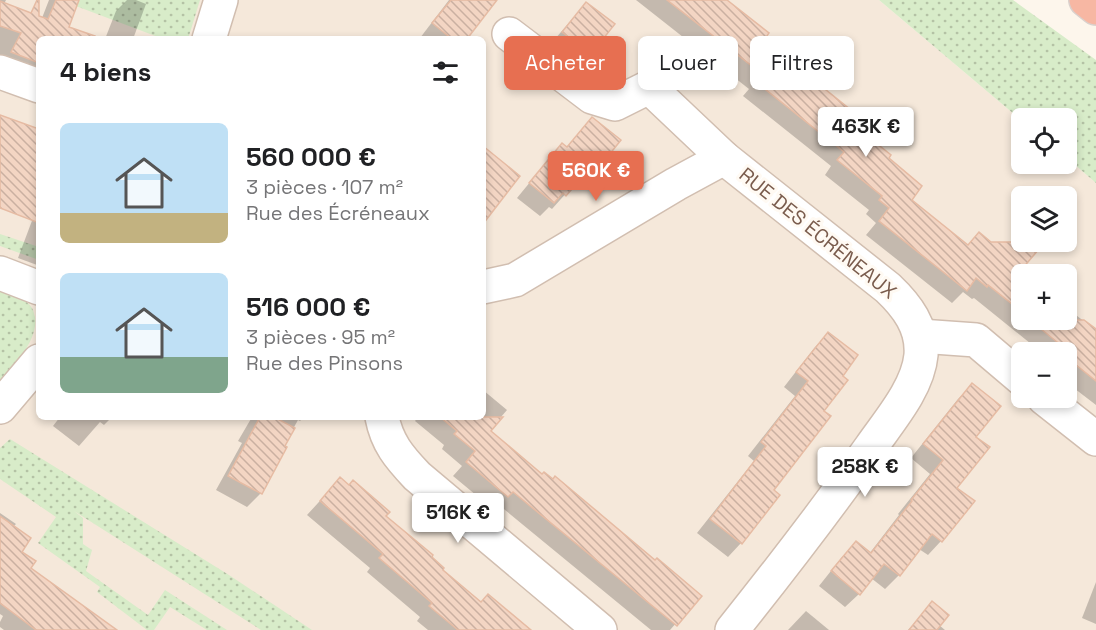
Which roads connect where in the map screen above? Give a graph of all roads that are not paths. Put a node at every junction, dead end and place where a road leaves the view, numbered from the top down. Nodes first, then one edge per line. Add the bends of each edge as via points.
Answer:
1 (221, 0) edge
2 (1086, 0) edge
3 (1096, 8) edge
4 (509, 34) dead end
5 (210, 36) edge
6 (0, 72) edge
7 (36, 85) edge
8 (724, 158) junction
9 (0, 273) edge
10 (486, 286) edge
11 (36, 287) edge
12 (920, 336) junction
13 (36, 365) edge
14 (1011, 370) edge
15 (0, 407) edge
16 (1056, 408) edge
17 (382, 420) edge
18 (1096, 440) edge
19 (600, 630) edge
20 (732, 630) edge

1 - 5 street
2 - 3 highway
4 - 8 street, RUE DES ÉCRÉNEAUX via 592,97 615,104 649,87
6 - 7 street
8 - 10 street, RUE DES ÉCRÉNEAUX via 515,280
8 - 12 street, RUE DES ÉCRÉNEAUX via 903,302
9 - 11 street
12 - 14 street via 976,340
12 - 20 street via 918,372 904,399 785,564
13 - 15 street
16 - 18 street
17 - 19 street via 397,456 417,476

